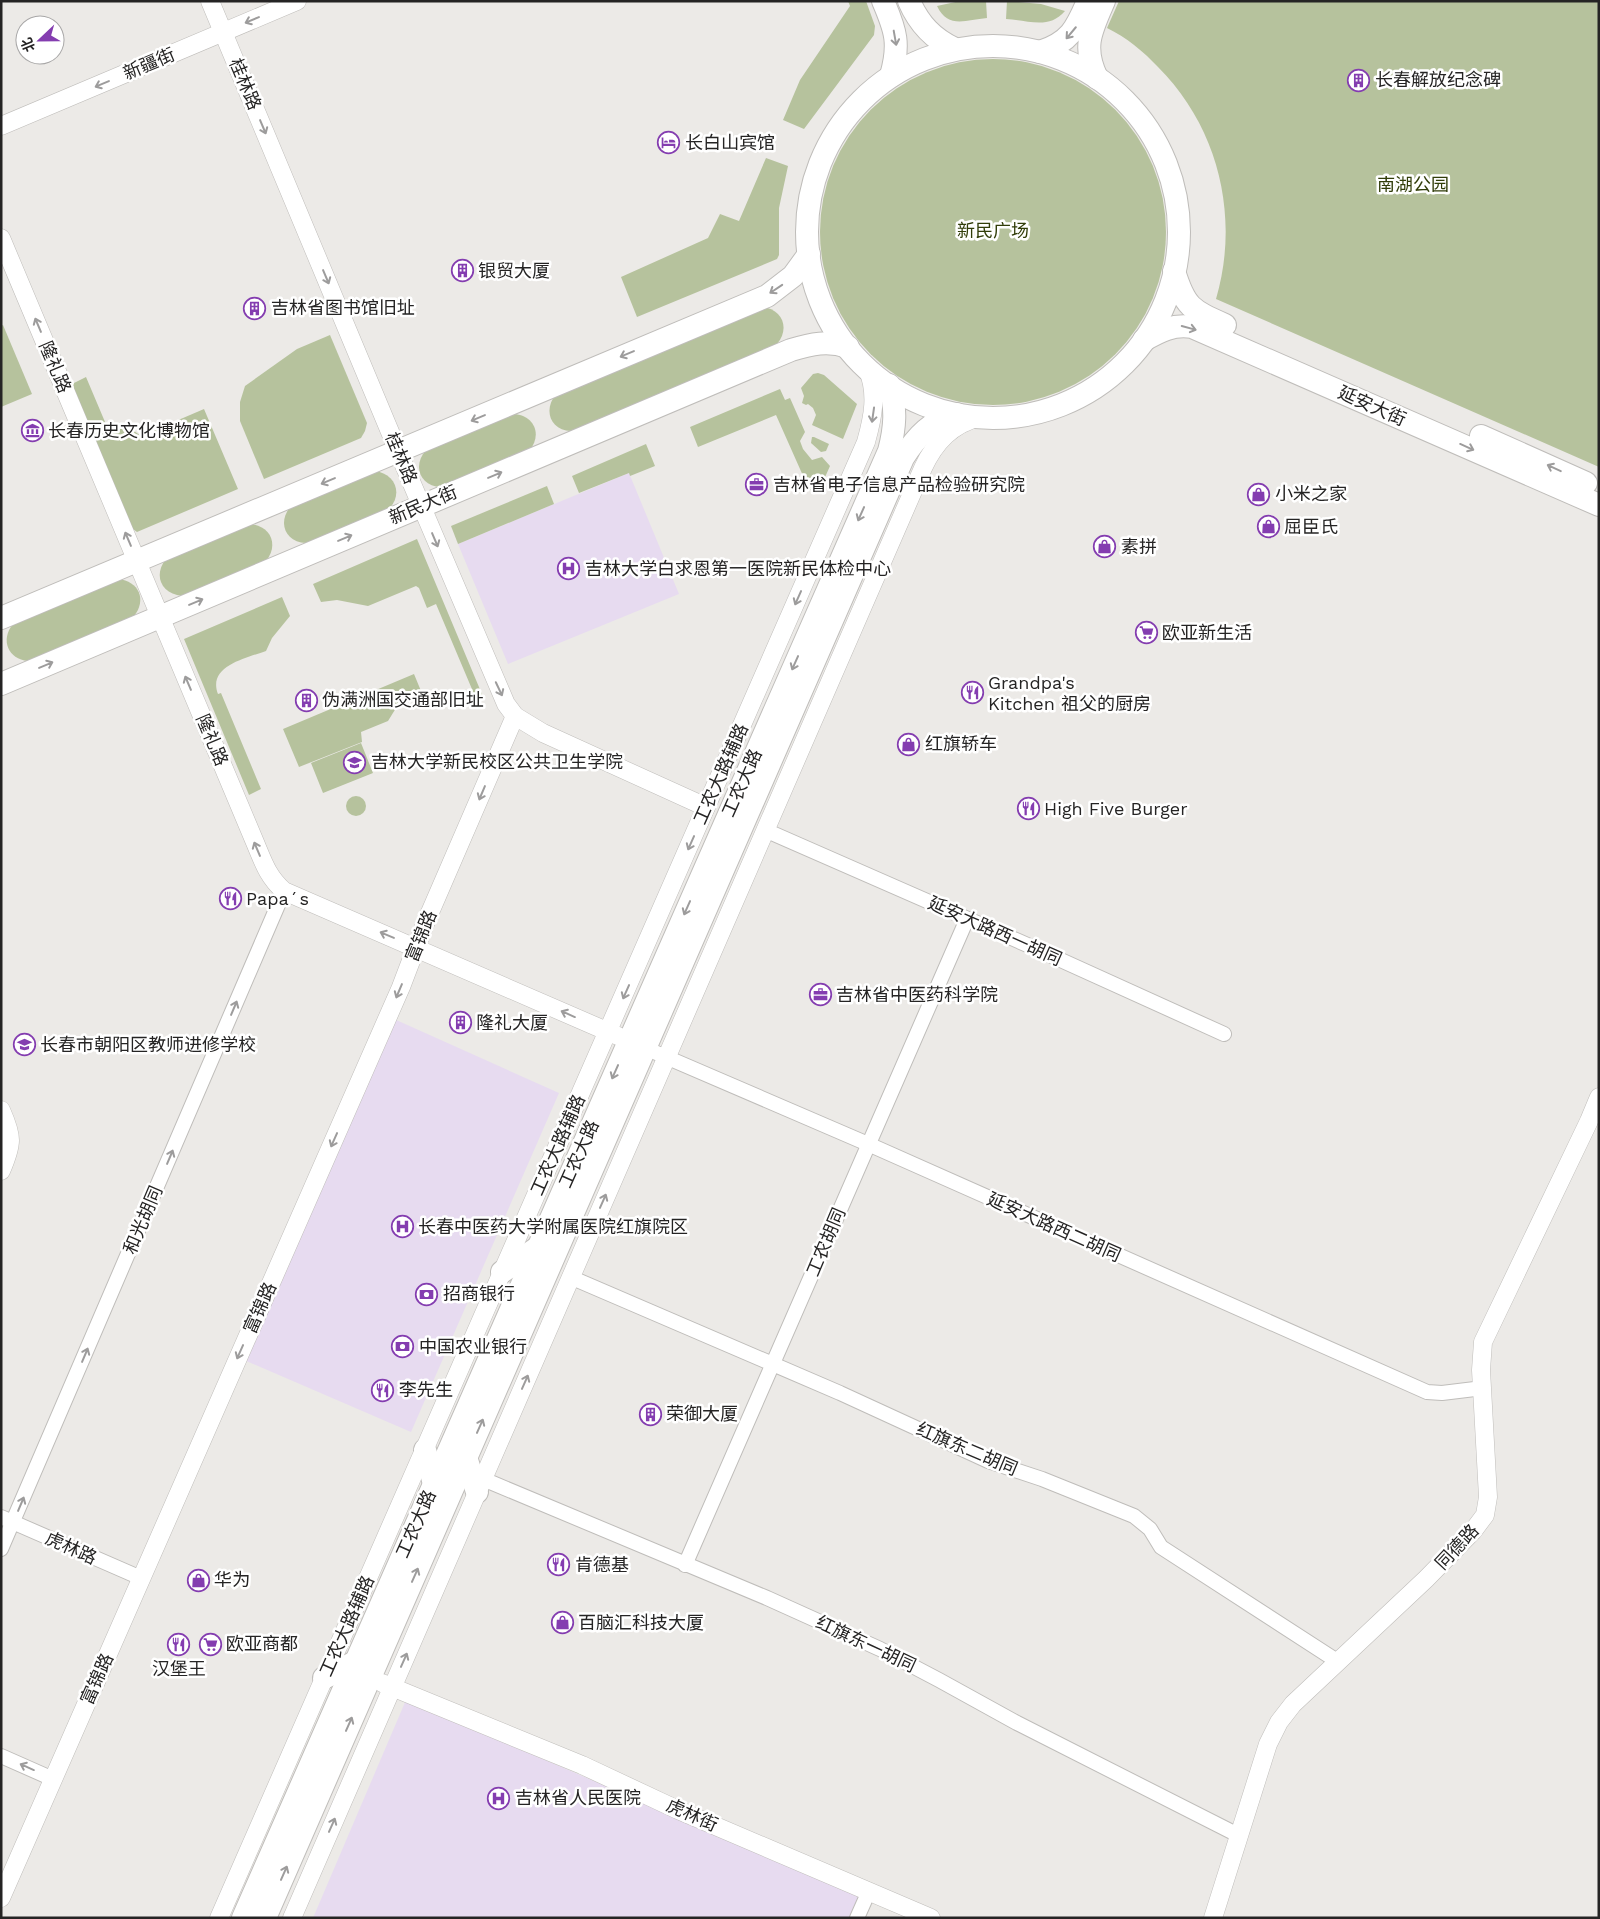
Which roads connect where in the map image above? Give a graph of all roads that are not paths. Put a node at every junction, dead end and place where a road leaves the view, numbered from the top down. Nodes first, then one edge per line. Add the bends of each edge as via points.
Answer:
1 (210, 1) edge
2 (297, 1) edge
3 (883, 1) edge
4 (909, 1) edge
5 (1088, 1) edge
6 (1104, 1) edge
7 (223, 32) junction
8 (955, 50) junction
9 (1040, 52) junction
10 (891, 76) junction
11 (1097, 78) junction
12 (1, 126) edge
13 (1, 238) edge
14 (809, 254) junction
15 (1174, 271) junction
16 (1144, 340) junction
17 (848, 347) junction
18 (867, 368) junction
19 (889, 385) junction
20 (957, 414) junction
21 (980, 417) junction
22 (398, 451) junction
23 (1599, 488) edge
24 (1599, 505) edge
25 (421, 506) junction
26 (137, 561) junction
27 (160, 616) junction
28 (1, 618) edge
29 (1, 684) edge
30 (515, 716) junction
31 (706, 807) junction
32 (765, 830) junction
33 (284, 891) junction
34 (967, 918) junction
35 (417, 947) junction
36 (608, 1032) junction
37 (1224, 1034) dead end
38 (637, 1044) junction
39 (666, 1057) junction
40 (1599, 1097) edge
41 (1, 1110) edge
42 (868, 1144) junction
43 (1, 1171) edge
44 (538, 1247) junction
45 (502, 1272) junction
46 (570, 1277) junction
47 (773, 1365) junction
48 (1483, 1388) junction
49 (425, 1450) junction
50 (466, 1457) junction
51 (434, 1484) junction
52 (480, 1486) junction
53 (7, 1520) edge
54 (1, 1549) edge
55 (685, 1565) junction
56 (141, 1578) junction
57 (1338, 1661) junction
58 (363, 1670) junction
59 (324, 1678) junction
60 (392, 1687) junction
61 (1, 1756) edge
62 (53, 1779) junction
63 (1238, 1835) junction
64 (868, 1891) junction
65 (1, 1898) edge
66 (219, 1918) edge
67 (242, 1918) edge
68 (265, 1918) edge
69 (292, 1918) edge
70 (857, 1918) edge
71 (931, 1918) edge
72 (1213, 1918) edge

1 - 7 street, 桂林路
2 -> 7 street, 新疆街
3 -> 10 main road via 897,42
4 - 8 main road via 931,34
5 -> 9 main road via 1078,25 1064,42
6 - 11 main road via 1091,31 1088,52
7 -> 12 street, 新疆街
7 -> 22 street, 桂林路
8 - 9 main road via 1012,46
8 - 10 main road via 931,56
9 - 11 main road via 1069,62
10 - 14 main road via 848,114 827,149 809,208
11 - 15 main road via 1132,109 1164,159 1178,217
26 -> 13 street, 隆礼路
14 - 17 main road via 816,288 833,325
14 -> 22 main road via 793,276 767,296
15 - 16 main road via 1168,295
23 -> 15 main road, 延安大街 via 1198,313 1182,294
16 - 21 main road via 1111,376 1077,398 1020,416
16 -> 24 main road, 延安大街 via 1180,325 1192,327
17 - 18 main road
25 -> 17 main road, 新民大街 via 791,350 825,342
18 - 19 main road
18 -> 31 street, 工农大路辅路 via 874,402 866,442
19 - 20 main road via 922,403
19 -> 38 main road, 工农大路 via 895,418 888,451
20 - 21 main road
20 - 38 main road, 工农大路 via 924,430 903,458
21 - 32 street via 948,431 930,453
22 - 25 street, 桂林路
22 -> 26 main road
27 -> 25 main road, 新民大街
25 -> 30 street, 桂林路 via 496,684
26 - 27 street, 隆礼路
26 - 28 main road
29 -> 27 main road, 新民大街
33 -> 27 street, 隆礼路 via 268,873
30 - 31 street, 桂林路 via 543,733
30 -> 35 street, 富锦路
31 -> 36 street, 工农大路辅路
32 - 34 street, 延安大路西一胡同
32 - 39 street
35 -> 33 street, 隆礼路
53 -> 33 street, 和光胡同
34 - 37 street, 延安大路西一胡同
34 - 42 street, 工农胡同
36 -> 35 street, 隆礼路
35 -> 56 street, 富锦路
36 - 38 street, 隆礼路
36 - 45 street, 工农大路辅路
38 - 39 street, 延安大路西二胡同
38 -> 44 main road, 工农大路
50 -> 38 main road, 工农大路
39 - 42 street, 延安大路西二胡同
46 -> 39 street
40 - 48 street, 同德路 via 1483,1342
41 - 43 street via 11,1136
42 - 47 street, 工农胡同
42 - 48 street, 延安大路西二胡同 via 1427,1392
44 - 45 main road
44 - 51 main road, 工农大路
45 - 49 street, 工农大路辅路
46 - 47 street, 红旗东二胡同
52 -> 46 street
47 - 55 street, 工农胡同
47 - 57 street, 红旗东二胡同 via 988,1461 1134,1516 1150,1529 1161,1547
48 - 57 street, 同德路 via 1488,1497 1485,1515 1426,1579
49 - 51 main road
49 - 59 street, 工农大路辅路
50 - 52 main road
58 -> 50 main road, 工农大路
51 - 58 main road, 工农大路
52 - 55 street, 红旗东一胡同
60 -> 52 street
53 - 54 street, 和光胡同
53 - 56 street, 虎林路
55 - 63 street, 红旗东一胡同 via 880,1649 1017,1723
56 - 62 street, 富锦路
57 - 63 street, 同德路 via 1279,1722 1268,1744
58 - 59 main road
58 - 60 street, 虎林街
58 - 67 main road, 工农大路
68 -> 58 main road, 工农大路
59 - 66 street, 工农大路辅路
60 - 64 street, 虎林街 via 582,1765
69 -> 60 street
62 -> 61 street
62 - 65 street, 富锦路
63 - 72 street, 同德路
64 - 70 street
64 - 71 street, 虎林街

